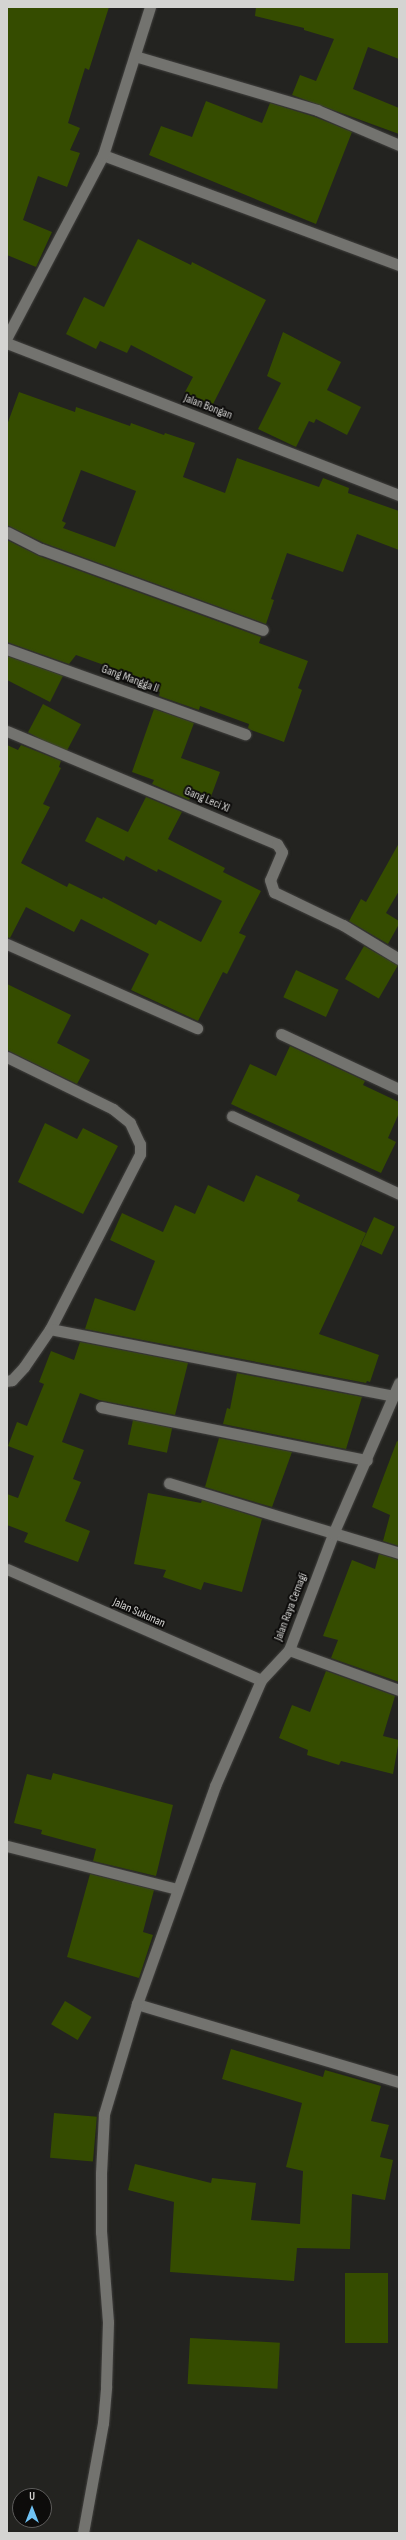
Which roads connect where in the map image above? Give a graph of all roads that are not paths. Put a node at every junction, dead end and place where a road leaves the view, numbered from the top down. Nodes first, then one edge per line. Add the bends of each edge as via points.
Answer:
1 (150, 7) edge
2 (135, 56) junction
3 (399, 145) edge
4 (103, 155) junction
5 (399, 265) edge
6 (7, 337) edge
7 (7, 343) edge
8 (399, 495) edge
9 (7, 532) edge
10 (264, 630) dead end
11 (7, 649) edge
12 (7, 731) edge
13 (245, 734) dead end
14 (7, 944) edge
15 (399, 959) edge
16 (197, 1028) dead end
17 (281, 1034) dead end
18 (7, 1057) edge
19 (399, 1090) edge
20 (232, 1116) dead end
21 (399, 1194) edge
22 (50, 1330) junction
23 (7, 1381) edge
24 (399, 1383) edge
25 (394, 1396) junction
26 (101, 1407) dead end
27 (366, 1460) junction
28 (169, 1483) dead end
29 (333, 1534) junction
30 (399, 1553) edge
31 (7, 1569) edge
32 (289, 1650) junction
33 (261, 1680) junction
34 (399, 1690) edge
35 (7, 1846) edge
36 (177, 1889) junction
37 (137, 2004) junction
38 (399, 2082) edge
39 (82, 2533) edge

1 - 2 street
2 - 3 street via 317,110
2 - 4 street
4 - 5 street
4 - 6 street
7 - 8 street, Jalan Bongan
9 - 10 street via 41,549
11 - 13 street, Gang Mangga II
12 - 15 street, Gang Leci XI via 277,844 282,852 270,880 274,892 343,925
14 - 16 street
17 - 19 street
18 - 22 street via 113,1109 130,1123 140,1144 140,1154
20 - 21 street
22 - 23 street via 24,1367 12,1380
22 - 25 street
24 - 25 street, Jalan Raya Cemagi
25 - 27 street, Jalan Raya Cemagi
26 - 27 street
27 - 29 street, Jalan Raya Cemagi
28 - 29 street
29 - 30 street
29 - 32 street, Jalan Raya Cemagi
31 - 33 street, Jalan Sukunan
32 - 33 street, Jalan Raya Cemagi
32 - 34 street
33 - 36 street, Jalan Raya Cemagi via 215,1786
35 - 36 street
36 - 37 street, Jalan Raya Cemagi
37 - 38 street
37 - 39 street, Jalan Raya Cemagi via 104,2114 101,2202 108,2322 106,2386 103,2424

